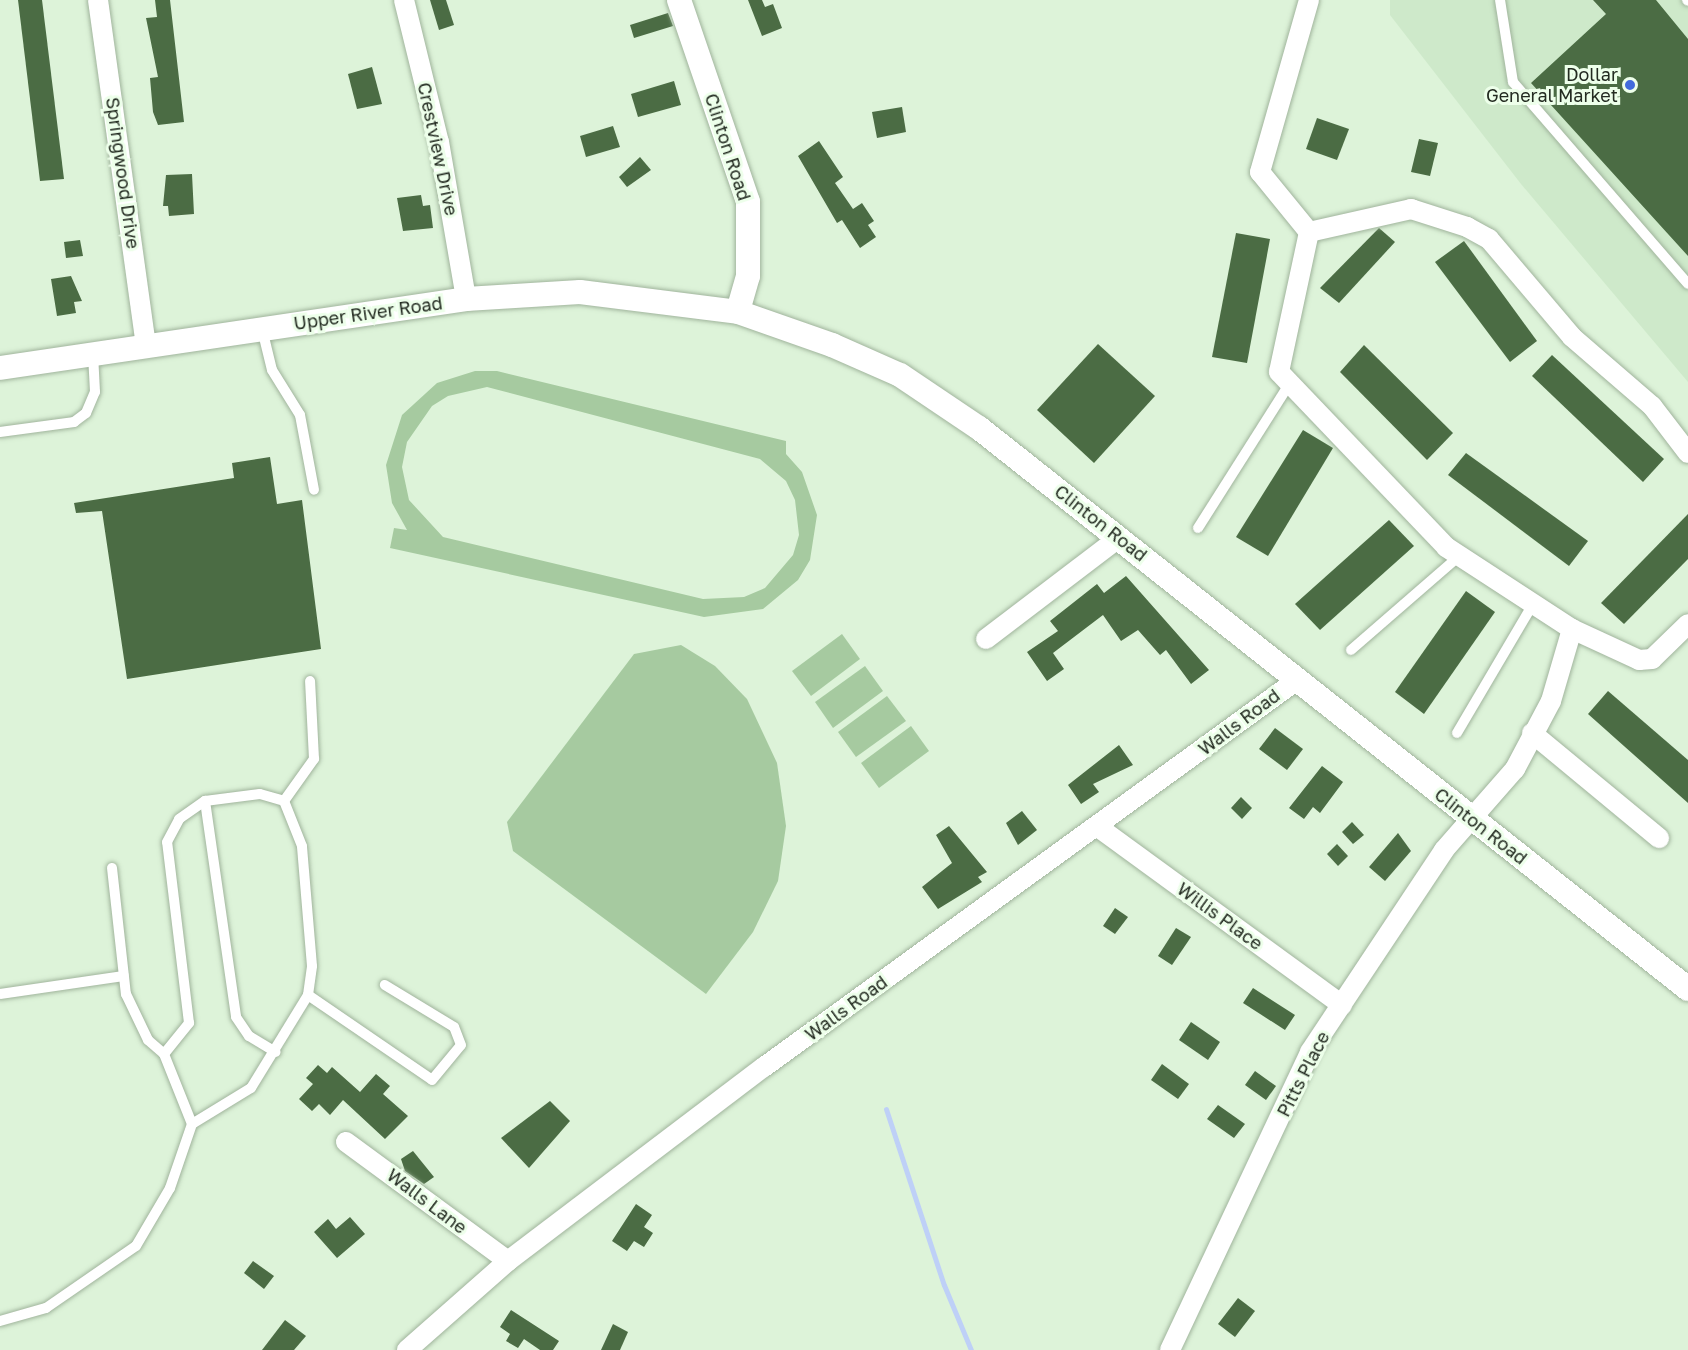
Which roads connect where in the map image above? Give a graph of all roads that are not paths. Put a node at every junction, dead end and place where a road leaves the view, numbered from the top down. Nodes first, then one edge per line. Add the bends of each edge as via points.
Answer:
1 (98, 0) edge
2 (404, 0) edge
3 (679, 0) edge
4 (1309, 0) edge
5 (1500, 0) edge
6 (1309, 232) junction
7 (1688, 284) edge
8 (466, 299) junction
9 (738, 312) junction
10 (262, 329) junction
11 (146, 346) junction
12 (93, 354) junction
13 (0, 368) edge
14 (1290, 383) junction
15 (0, 432) edge
16 (1688, 453) edge
17 (314, 490) dead end
18 (1198, 528) dead end
19 (1120, 537) junction
20 (1460, 556) junction
21 (1533, 604) junction
22 (1688, 624) edge
23 (1572, 629) junction
24 (986, 639) dead end
25 (1351, 650) dead end
26 (1297, 680) junction
27 (310, 681) dead end
28 (1457, 733) dead end
29 (1532, 733) junction
30 (205, 801) junction
31 (284, 801) junction
32 (1469, 817) junction
33 (1098, 827) junction
34 (1659, 837) dead end
35 (112, 868) dead end
36 (124, 976) junction
37 (385, 985) dead end
38 (1688, 989) edge
39 (0, 994) edge
40 (308, 995) junction
41 (1342, 1005) junction
42 (276, 1052) junction
43 (164, 1054) junction
44 (192, 1124) junction
45 (346, 1142) dead end
46 (508, 1261) junction
47 (0, 1321) edge
48 (407, 1350) edge
49 (1170, 1350) edge

1 - 11 street, Springwood Drive
2 - 8 street, Crestview Drive via 439,142
3 - 9 street, Clinton Road via 748,202 748,276
4 - 6 street via 1260,172
5 - 7 lane via 1513,82
6 - 14 street via 1279,372
6 - 16 street via 1411,209 1467,227 1489,239 1572,337 1652,406
8 - 9 street, Upper River Road via 589,292
8 - 10 street, Upper River Road
9 - 19 street, Clinton Road via 900,375 979,428
10 - 11 street, Upper River Road
10 - 17 lane via 272,370 300,414
11 - 12 street, Upper River Road
12 - 13 street, Upper River Road
12 - 15 lane via 95,393 86,413 74,422
14 - 18 lane
14 - 20 street
19 - 24 street
19 - 26 street, Clinton Road
20 - 21 street
20 - 25 lane
21 - 23 street
21 - 28 lane
22 - 23 street via 1652,659 1639,660
23 - 29 street, Pitts Place via 1551,701
26 - 32 street, Clinton Road
26 - 33 street, Walls Road
27 - 31 lane via 314,759
29 - 32 street, Pitts Place via 1515,769
29 - 34 street
30 - 31 lane via 260,795
30 - 42 lane via 236,1017 249,1036
30 - 43 lane via 179,819 167,842 189,1023
31 - 40 lane via 302,846 312,966
32 - 38 street, Clinton Road
32 - 41 street, Pitts Place
33 - 41 street, Willis Place
33 - 46 street, Walls Road
35 - 36 lane
36 - 39 lane
36 - 43 lane via 126,994 148,1040
37 - 40 lane via 454,1027 461,1045 432,1080
40 - 42 lane
41 - 49 street, Pitts Place via 1310,1052
42 - 44 lane via 251,1088
43 - 44 lane
44 - 47 lane via 170,1188 136,1246 46,1308
45 - 46 street, Walls Lane
46 - 48 street, Walls Road

